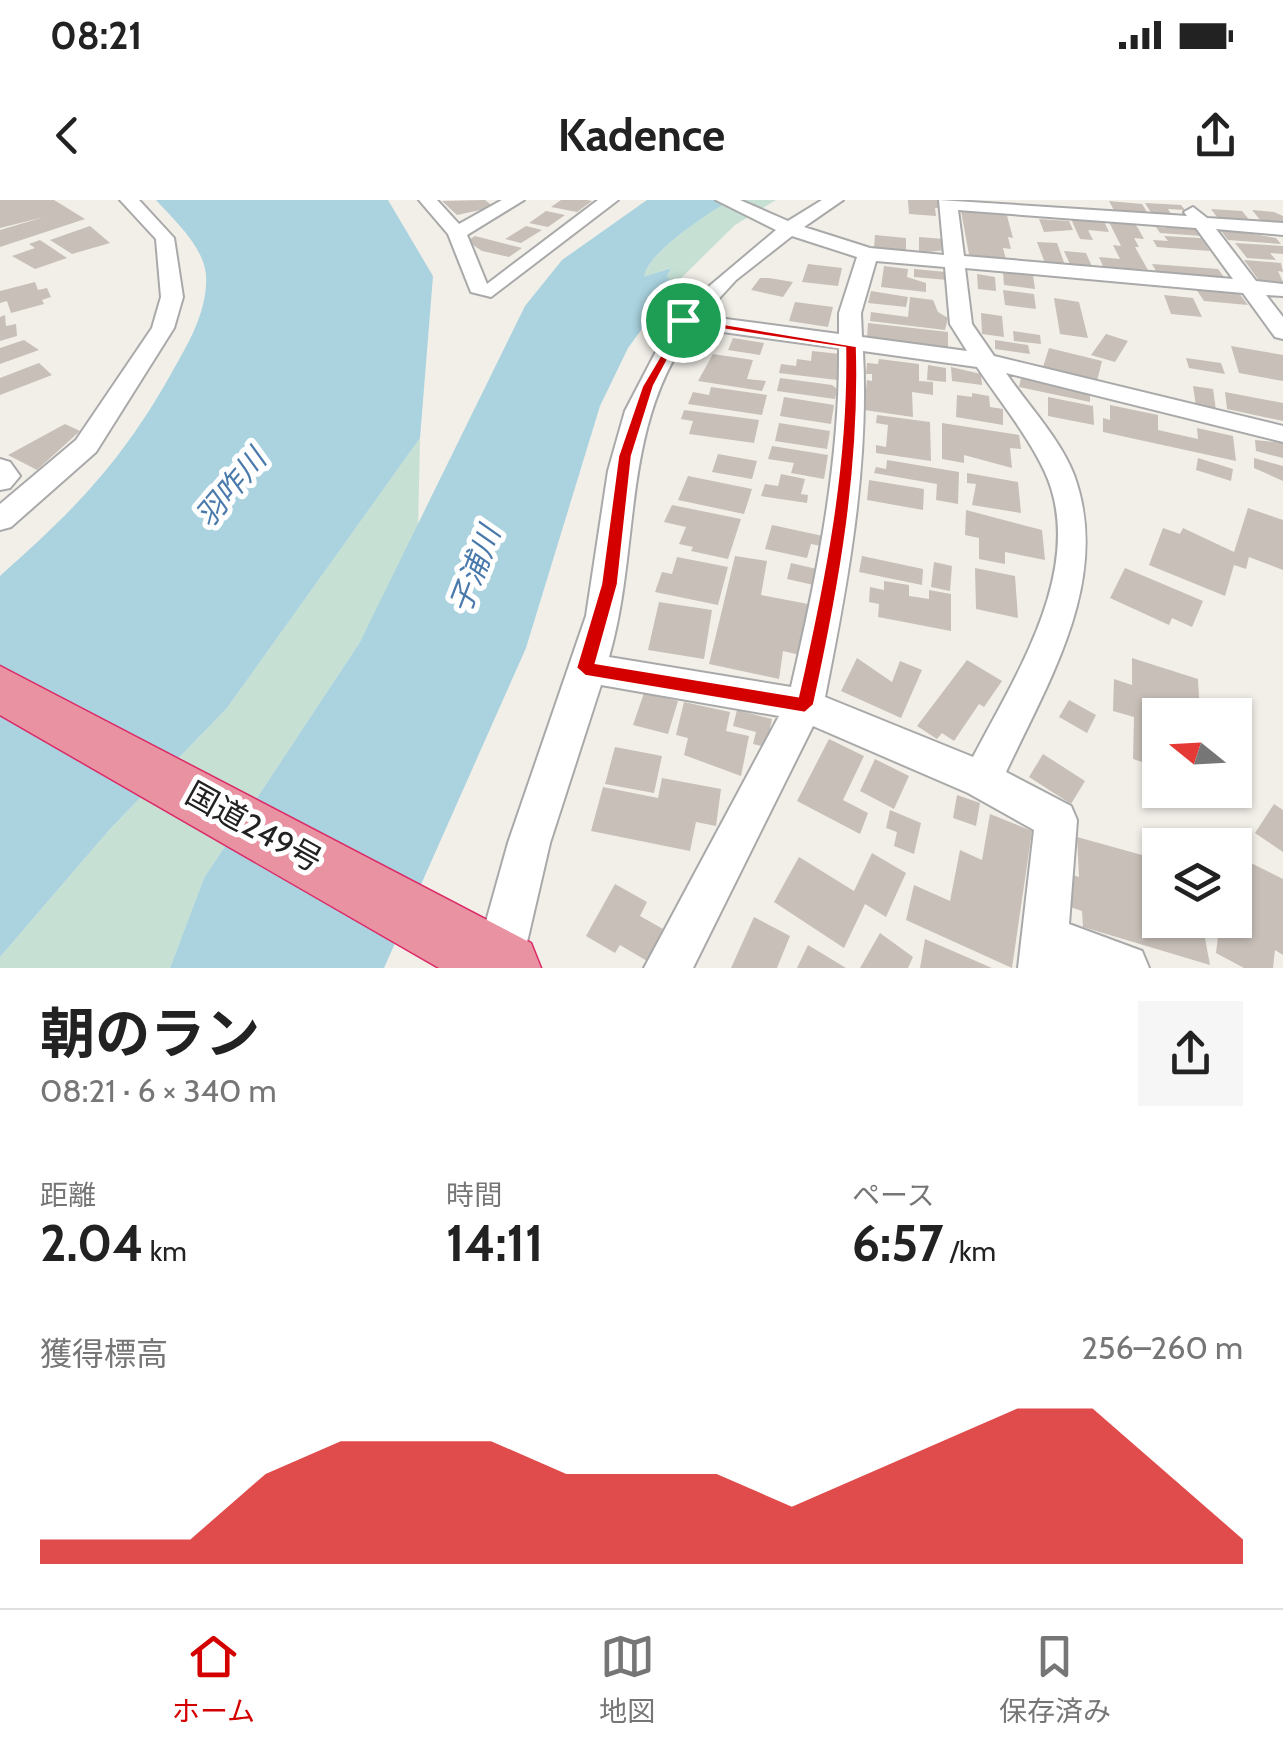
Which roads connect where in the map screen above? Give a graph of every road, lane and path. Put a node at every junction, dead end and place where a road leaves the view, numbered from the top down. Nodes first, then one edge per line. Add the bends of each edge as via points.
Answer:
1 (128, 200) edge
2 (428, 200) edge
3 (516, 200) edge
4 (610, 200) edge
5 (725, 200) edge
6 (834, 200) edge
7 (1184, 200) edge
8 (949, 202) edge
9 (1200, 222) junction
10 (782, 226) junction
11 (1283, 228) edge
12 (456, 233) junction
13 (868, 254) junction
14 (957, 265) junction
15 (1250, 288) junction
16 (1283, 290) edge
17 (683, 320) junction
18 (1283, 332) edge
19 (851, 346) junction
20 (986, 361) junction
21 (1283, 434) edge
22 (0, 468) edge
23 (0, 480) edge
24 (0, 520) edge
25 (585, 668) junction
26 (0, 688) edge
27 (805, 705) junction
28 (982, 780) junction
29 (1043, 953) edge
30 (501, 966) edge
31 (668, 968) edge
32 (1125, 968) edge

1 - 24 street via 165,238 172,298 163,328 86,446
2 - 12 street
3 - 12 street
4 - 12 street via 491,291 478,288
5 - 10 street
6 - 10 street
7 - 9 street
8 - 9 street
8 - 14 street
9 - 11 street
9 - 15 street
10 - 13 street
10 - 17 street
13 - 14 street
13 - 19 street via 850,313
14 - 15 street
14 - 20 street via 961,324
15 - 16 street
15 - 18 street
17 - 19 street
17 - 25 street via 648,386 625,456 610,584
19 - 20 street
19 - 27 street via 853,416 834,572
20 - 21 street
20 - 28 street via 1059,472 1073,530 1066,589 1046,651
22 - 23 street via 6,476
25 - 27 street
25 - 30 street via 528,848
26 - 30 highway, 国道249号
27 - 28 street
27 - 31 street
28 - 29 street via 1056,820
29 - 32 street

